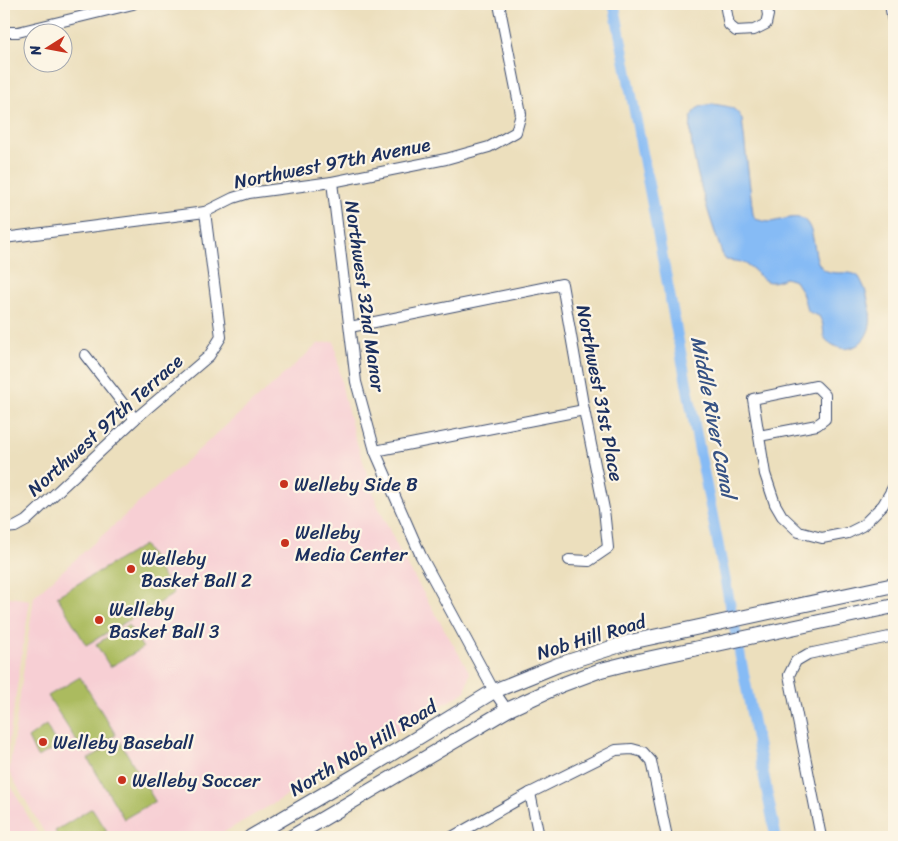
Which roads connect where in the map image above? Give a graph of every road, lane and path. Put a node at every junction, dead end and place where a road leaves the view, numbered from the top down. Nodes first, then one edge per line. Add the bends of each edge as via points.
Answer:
1 (133, 4) edge
2 (499, 4) edge
3 (725, 4) edge
4 (766, 4) edge
5 (890, 4) edge
6 (894, 27) edge
7 (4, 32) edge
8 (332, 182) junction
9 (205, 212) junction
10 (4, 238) edge
11 (350, 327) junction
12 (85, 355) dead end
13 (584, 410) junction
14 (135, 418) junction
15 (759, 436) junction
16 (375, 451) junction
17 (894, 486) edge
18 (4, 528) edge
19 (569, 560) dead end
20 (894, 585) edge
21 (894, 606) edge
22 (894, 636) edge
23 (494, 690) junction
24 (507, 710) junction
25 (530, 793) junction
26 (278, 821) junction
27 (251, 837) edge
28 (288, 837) edge
29 (292, 837) edge
30 (452, 837) edge
31 (539, 837) edge
32 (667, 837) edge
33 (821, 837) edge

1 - 7 street via 18,32
2 - 8 street, Northwest 97th Avenue via 521,114 516,132 489,147 446,159
3 - 4 street via 729,24 736,31 754,30 766,24
5 - 6 street
8 - 9 street, Northwest 97th Avenue via 248,193
8 - 11 street, Northwest 32nd Manor
9 - 10 street, Northwest 97th Avenue
9 - 14 street, Northwest 97th Terrace via 221,337 209,356
11 - 13 street, Northwest 31st Place via 562,284
11 - 16 street, Northwest 32nd Manor via 356,382
12 - 14 street
13 - 16 street
13 - 19 street, Northwest 31st Place via 604,509 608,548 589,561
14 - 18 street, Northwest 97th Terrace via 26,521
15 - 15 street via 817,425 825,419 824,394 816,386 753,399
15 - 17 street via 765,474 775,504 782,516 800,532 822,538 848,533 862,526 883,505
16 - 23 street, Northwest 32nd Manor via 421,556
20 - 23 main road, Nob Hill Road via 630,642
21 - 24 main road, Nob Hill Road via 601,670
22 - 33 street via 808,654 796,661 789,675
23 - 24 street, Northwest 32nd Manor
23 - 26 main road, North Nob Hill Road
24 - 29 main road
25 - 30 street
25 - 31 street
25 - 32 street via 616,750 643,752 651,761
26 - 27 main road, North Nob Hill Road
26 - 28 main road

